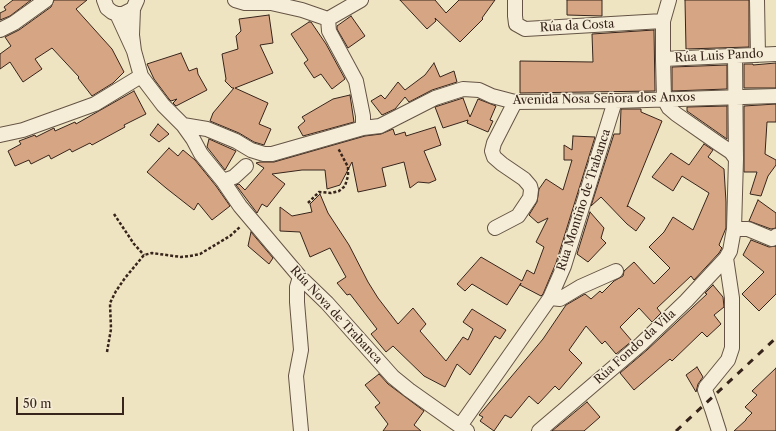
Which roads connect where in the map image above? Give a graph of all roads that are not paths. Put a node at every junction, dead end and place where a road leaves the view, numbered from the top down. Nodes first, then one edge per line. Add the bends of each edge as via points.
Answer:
1 (46, 0) edge
2 (104, 0) edge
3 (235, 0) edge
4 (362, 0) edge
5 (515, 0) edge
6 (669, 0) edge
7 (757, 0) edge
8 (135, 5) edge
9 (117, 14) junction
10 (328, 19) junction
11 (663, 21) junction
12 (0, 30) edge
13 (134, 50) junction
14 (776, 54) edge
15 (758, 55) junction
16 (735, 56) junction
17 (663, 59) junction
18 (142, 76) junction
19 (776, 96) edge
20 (736, 97) junction
21 (664, 99) junction
22 (615, 100) junction
23 (515, 102) junction
24 (183, 125) junction
25 (363, 128) junction
26 (0, 135) edge
27 (736, 159) junction
28 (246, 166) dead end
29 (224, 181) junction
30 (495, 228) dead end
31 (734, 229) junction
32 (776, 236) edge
33 (726, 258) junction
34 (616, 271) dead end
35 (300, 277) junction
36 (550, 298) junction
37 (717, 427) edge
38 (464, 428) edge
39 (301, 431) edge
40 (539, 431) edge

1 - 12 street via 14,24
2 - 9 street via 107,8
3 - 10 street via 245,3 271,3
4 - 10 street
5 - 11 street, Rúa da Costa via 516,24 525,28
6 - 11 street
7 - 15 street
8 - 9 street via 123,14
8 - 13 street via 132,35
9 - 13 street
10 - 25 street via 329,31 356,82
11 - 17 street
13 - 18 street
14 - 15 street, Rúa Luis Pando
15 - 16 street, Rúa Luis Pando
16 - 17 street, Rúa Luis Pando
16 - 20 street, Rúa Fondo da Vila
17 - 21 street
18 - 24 street via 162,105
18 - 26 street via 95,104 23,130
19 - 20 street, Avenida Nosa Señora dos Anxos
20 - 21 street, Avenida Nosa Señora dos Anxos
20 - 27 street, Rúa Fondo da Vila
21 - 22 street, Avenida Nosa Señora dos Anxos
21 - 27 street via 676,114
22 - 23 street, Avenida Nosa Señora dos Anxos
22 - 36 street, Rúa Montiño de Trabanca via 564,266
23 - 25 street, Avenida Nosa Señora dos Anxos via 479,90 463,89 435,98 380,126
23 - 30 street via 492,151 494,157 530,186 530,198 518,216
24 - 25 street, Avenida Nosa Señora dos Anxos via 207,128 264,154 272,154
24 - 29 street, Rúa Nova de Trabanca via 201,154
27 - 31 street, Rúa Fondo da Vila
28 - 29 street via 234,177
29 - 35 street, Rúa Nova de Trabanca via 240,206
31 - 32 street via 748,229 772,239
31 - 33 street, Rúa Fondo da Vila
33 - 37 street, Rúa Fondo da Vila via 732,298 732,348 728,360 705,390
33 - 40 street, Rúa Fondo da Vila via 641,344
34 - 36 street via 560,299
35 - 38 street, Rúa Nova de Trabanca via 393,377
35 - 39 street via 297,302 301,350 296,376
36 - 38 street, Rúa Montiño de Trabanca

